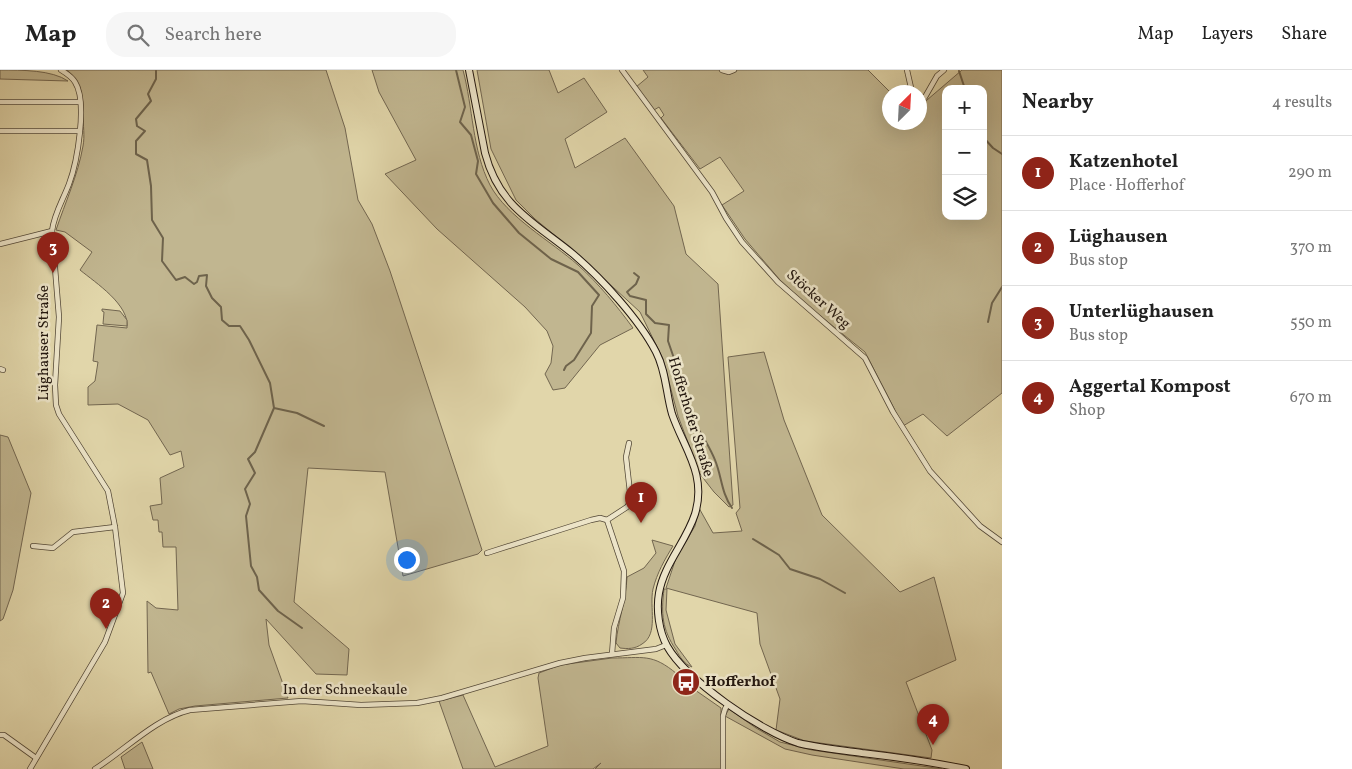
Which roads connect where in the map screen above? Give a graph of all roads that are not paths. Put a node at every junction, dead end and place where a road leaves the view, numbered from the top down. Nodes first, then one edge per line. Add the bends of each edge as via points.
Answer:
1 (61, 70) edge
2 (469, 70) edge
3 (622, 70) edge
4 (722, 70) edge
5 (734, 70) edge
6 (907, 70) edge
7 (944, 70) edge
8 (910, 85) edge
9 (927, 93) edge
10 (0, 102) edge
11 (80, 102) junction
12 (0, 131) edge
13 (80, 131) junction
14 (52, 231) junction
15 (0, 244) edge
16 (629, 443) dead end
17 (607, 520) junction
18 (115, 528) junction
19 (1002, 542) edge
20 (33, 546) dead end
21 (487, 554) dead end
22 (666, 645) junction
23 (612, 654) junction
24 (728, 704) junction
25 (0, 735) edge
26 (36, 758) junction
27 (30, 769) edge
28 (95, 769) edge
29 (723, 769) edge
30 (966, 769) edge

1 - 11 street, Lüghauser Straße via 75,82
2 - 22 street, Hofferhofer Straße via 488,166 504,197 600,278 645,335 662,366 673,415 695,466 698,493 692,523 669,564 660,589 659,619
3 - 19 street, Stöcker Weg via 712,192 742,242 778,282 865,358 893,412 930,471 980,526
4 - 5 street
6 - 8 street
7 - 9 street
10 - 11 street
11 - 13 street, Lüghauser Straße
12 - 13 street
13 - 14 street, Lüghauser Straße via 78,154
14 - 15 street
14 - 18 street, Lüghauser Straße via 59,317 56,405 108,491
16 - 17 street via 626,456 631,501
17 - 21 street via 590,520
17 - 23 street via 624,571 623,598 614,628
18 - 20 street via 73,532 53,548
18 - 26 street, Lüghauser Straße via 123,593 120,605 105,642
22 - 23 street, In der Schneekaule
22 - 24 street, Hofferhofer Straße via 690,674
23 - 28 street, In der Schneekaule via 560,663 416,703 361,705 302,701 190,710 165,720
24 - 29 street via 723,716
24 - 30 street, Hofferhofer Straße via 764,729 798,743
25 - 26 street
26 - 27 street, Lüghauser Straße

